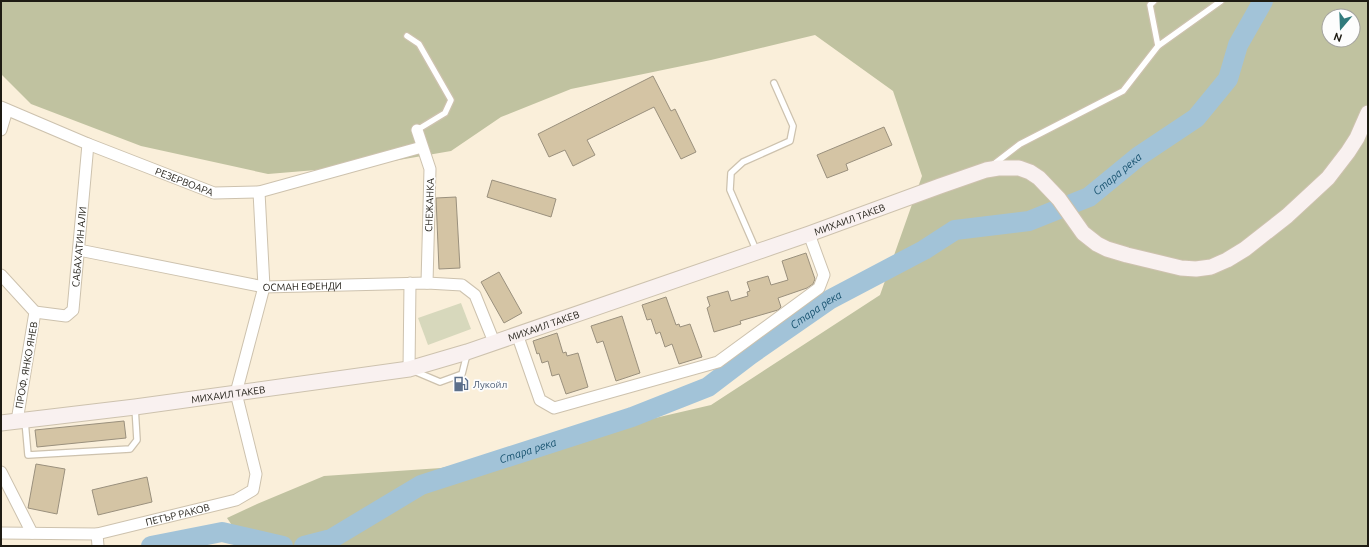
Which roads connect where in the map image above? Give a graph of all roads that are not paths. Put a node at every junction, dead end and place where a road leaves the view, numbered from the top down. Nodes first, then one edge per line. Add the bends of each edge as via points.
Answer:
1 (1154, 1) edge
2 (1220, 1) edge
3 (408, 36) dead end
4 (1158, 46) junction
5 (774, 83) dead end
6 (4, 108) edge
7 (1368, 113) edge
8 (1, 130) edge
9 (417, 130) joint
10 (88, 144) junction
11 (422, 147) junction
12 (986, 170) junction
13 (259, 192) junction
14 (809, 234) junction
15 (79, 250) junction
16 (758, 252) junction
17 (1, 275) edge
18 (427, 283) junction
19 (410, 284) junction
20 (264, 287) junction
21 (35, 312) junction
22 (517, 334) junction
23 (494, 342) junction
24 (467, 352) junction
25 (408, 369) junction
26 (236, 393) junction
27 (135, 407) junction
28 (21, 420) junction
29 (1, 423) edge
30 (1, 472) edge
31 (1, 533) edge
32 (32, 533) junction
33 (97, 534) junction
34 (98, 546) edge

1 - 4 lane via 1150,5
2 - 4 lane
3 - 9 lane via 419,44 451,100 445,113
4 - 12 lane via 1123,91 1020,144
5 - 16 lane via 793,126 790,141 743,162 731,173 730,190
6 - 8 street
6 - 10 street, РЕЗЕРВОАРА
7 - 12 main road, МИХАИЛ ТАКЕВ via 1348,152 1314,191 1245,249 1220,265 1203,269 1188,269 1107,249 1083,233 1059,199 1045,183 1030,172 1019,168
9 - 11 street, СНЕЖАНКА
10 - 13 street, РЕЗЕРВОАРА via 214,194
10 - 15 street, САБАХАТИН АЛИ
11 - 13 street, РЕЗЕРВОАРА
11 - 18 street, СНЕЖАНКА via 430,169
12 - 14 main road, МИХАИЛ ТАКЕВ
13 - 20 street
14 - 16 main road, МИХАИЛ ТАКЕВ
14 - 22 street via 824,275 819,288 718,362 554,408 540,400
15 - 20 street, ОСМАН ЕФЕНДИ
15 - 21 street, САБАХАТИН АЛИ via 73,310 66,316
16 - 22 main road, МИХАИЛ ТАКЕВ
17 - 21 street, ПРОФ. ЯНКО ЯНЕВ
18 - 19 street, ОСМАН ЕФЕНДИ
18 - 23 street, ОСМАН ЕФЕНДИ via 462,285 475,294
19 - 20 street, ОСМАН ЕФЕНДИ
19 - 25 street
20 - 26 street
21 - 28 street, ПРОФ. ЯНКО ЯНЕВ
22 - 23 main road, МИХАИЛ ТАКЕВ
23 - 24 main road, МИХАИЛ ТАКЕВ
24 - 25 main road, МИХАИЛ ТАКЕВ
24 - 25 lane via 462,374 440,382
25 - 26 main road, МИХАИЛ ТАКЕВ
26 - 27 main road, МИХАИЛ ТАКЕВ
26 - 33 street, ПЕТЪР РАКОВ via 256,474 253,490 236,500
27 - 28 main road, МИХАИЛ ТАКЕВ
27 - 28 lane via 137,440 130,449 28,456
28 - 29 main road, МИХАИЛ ТАКЕВ
30 - 32 street
31 - 32 street, ПЕТЪР РАКОВ
32 - 33 street, ПЕТЪР РАКОВ
33 - 34 street

